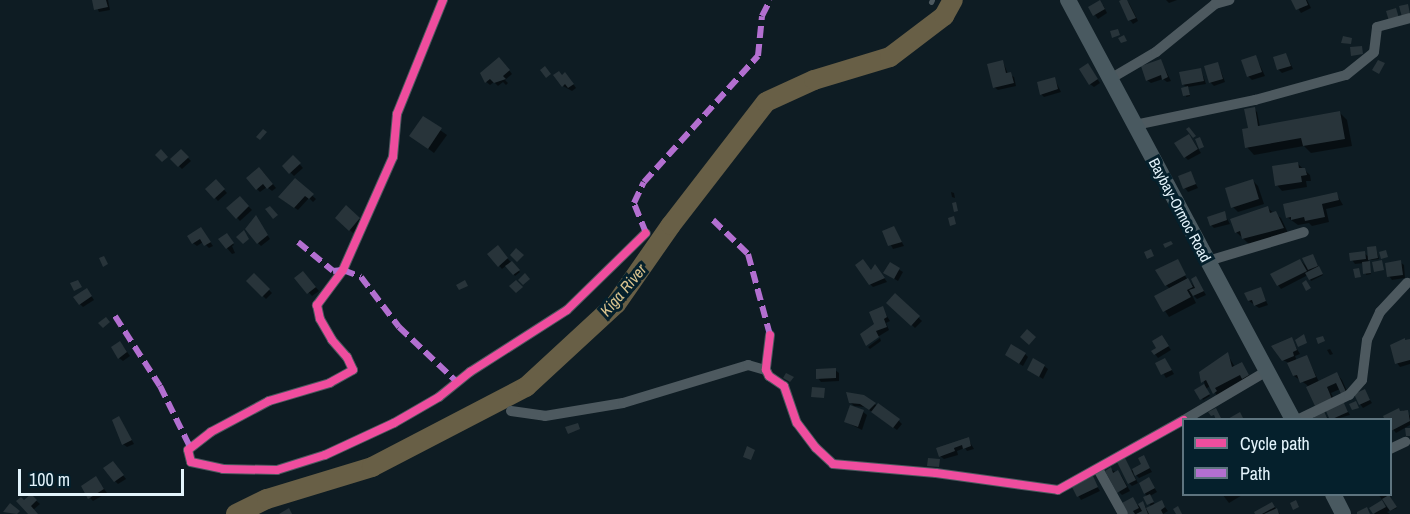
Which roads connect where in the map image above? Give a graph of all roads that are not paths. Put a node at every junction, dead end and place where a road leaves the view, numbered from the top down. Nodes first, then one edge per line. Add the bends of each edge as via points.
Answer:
1 (443, 0) edge
2 (1068, 0) edge
3 (1229, 0) edge
4 (1410, 18) edge
5 (1110, 79) junction
6 (1135, 125) junction
7 (1304, 232) dead end
8 (646, 233) dead end
9 (1208, 261) junction
10 (1407, 283) dead end
11 (770, 334) dead end
12 (766, 370) junction
13 (1267, 371) junction
14 (511, 411) dead end
15 (1187, 418) edge
16 (1294, 418) edge
17 (1299, 418) edge
18 (1182, 421) edge
19 (1405, 442) dead end
20 (1392, 449) edge
21 (1098, 469) junction
22 (1334, 496) edge
23 (1123, 514) edge
24 (1343, 514) edge

1 - 8 street via 397,114 393,157 343,270 317,304 320,319 353,370 330,383 269,401 211,432 188,450 191,462 223,469 277,470 325,455 394,423 567,310
2 - 5 highway, Baybay-Ormoc Road
3 - 5 street via 1215,4 1156,52
4 - 6 street via 1377,27 1374,52 1346,75 1256,100
5 - 6 highway, Baybay-Ormoc Road
6 - 9 highway, Baybay-Ormoc Road
7 - 9 street
9 - 13 highway, Baybay-Ormoc Road
10 - 17 street via 1380,312 1367,340 1362,380 1349,394
11 - 12 street
12 - 14 street via 748,365 623,403 544,416
12 - 21 street via 784,386 797,423 833,464 1058,490
13 - 15 street
13 - 16 highway, Baybay-Ormoc Road
18 - 21 street
19 - 20 street
21 - 23 street
22 - 24 highway

